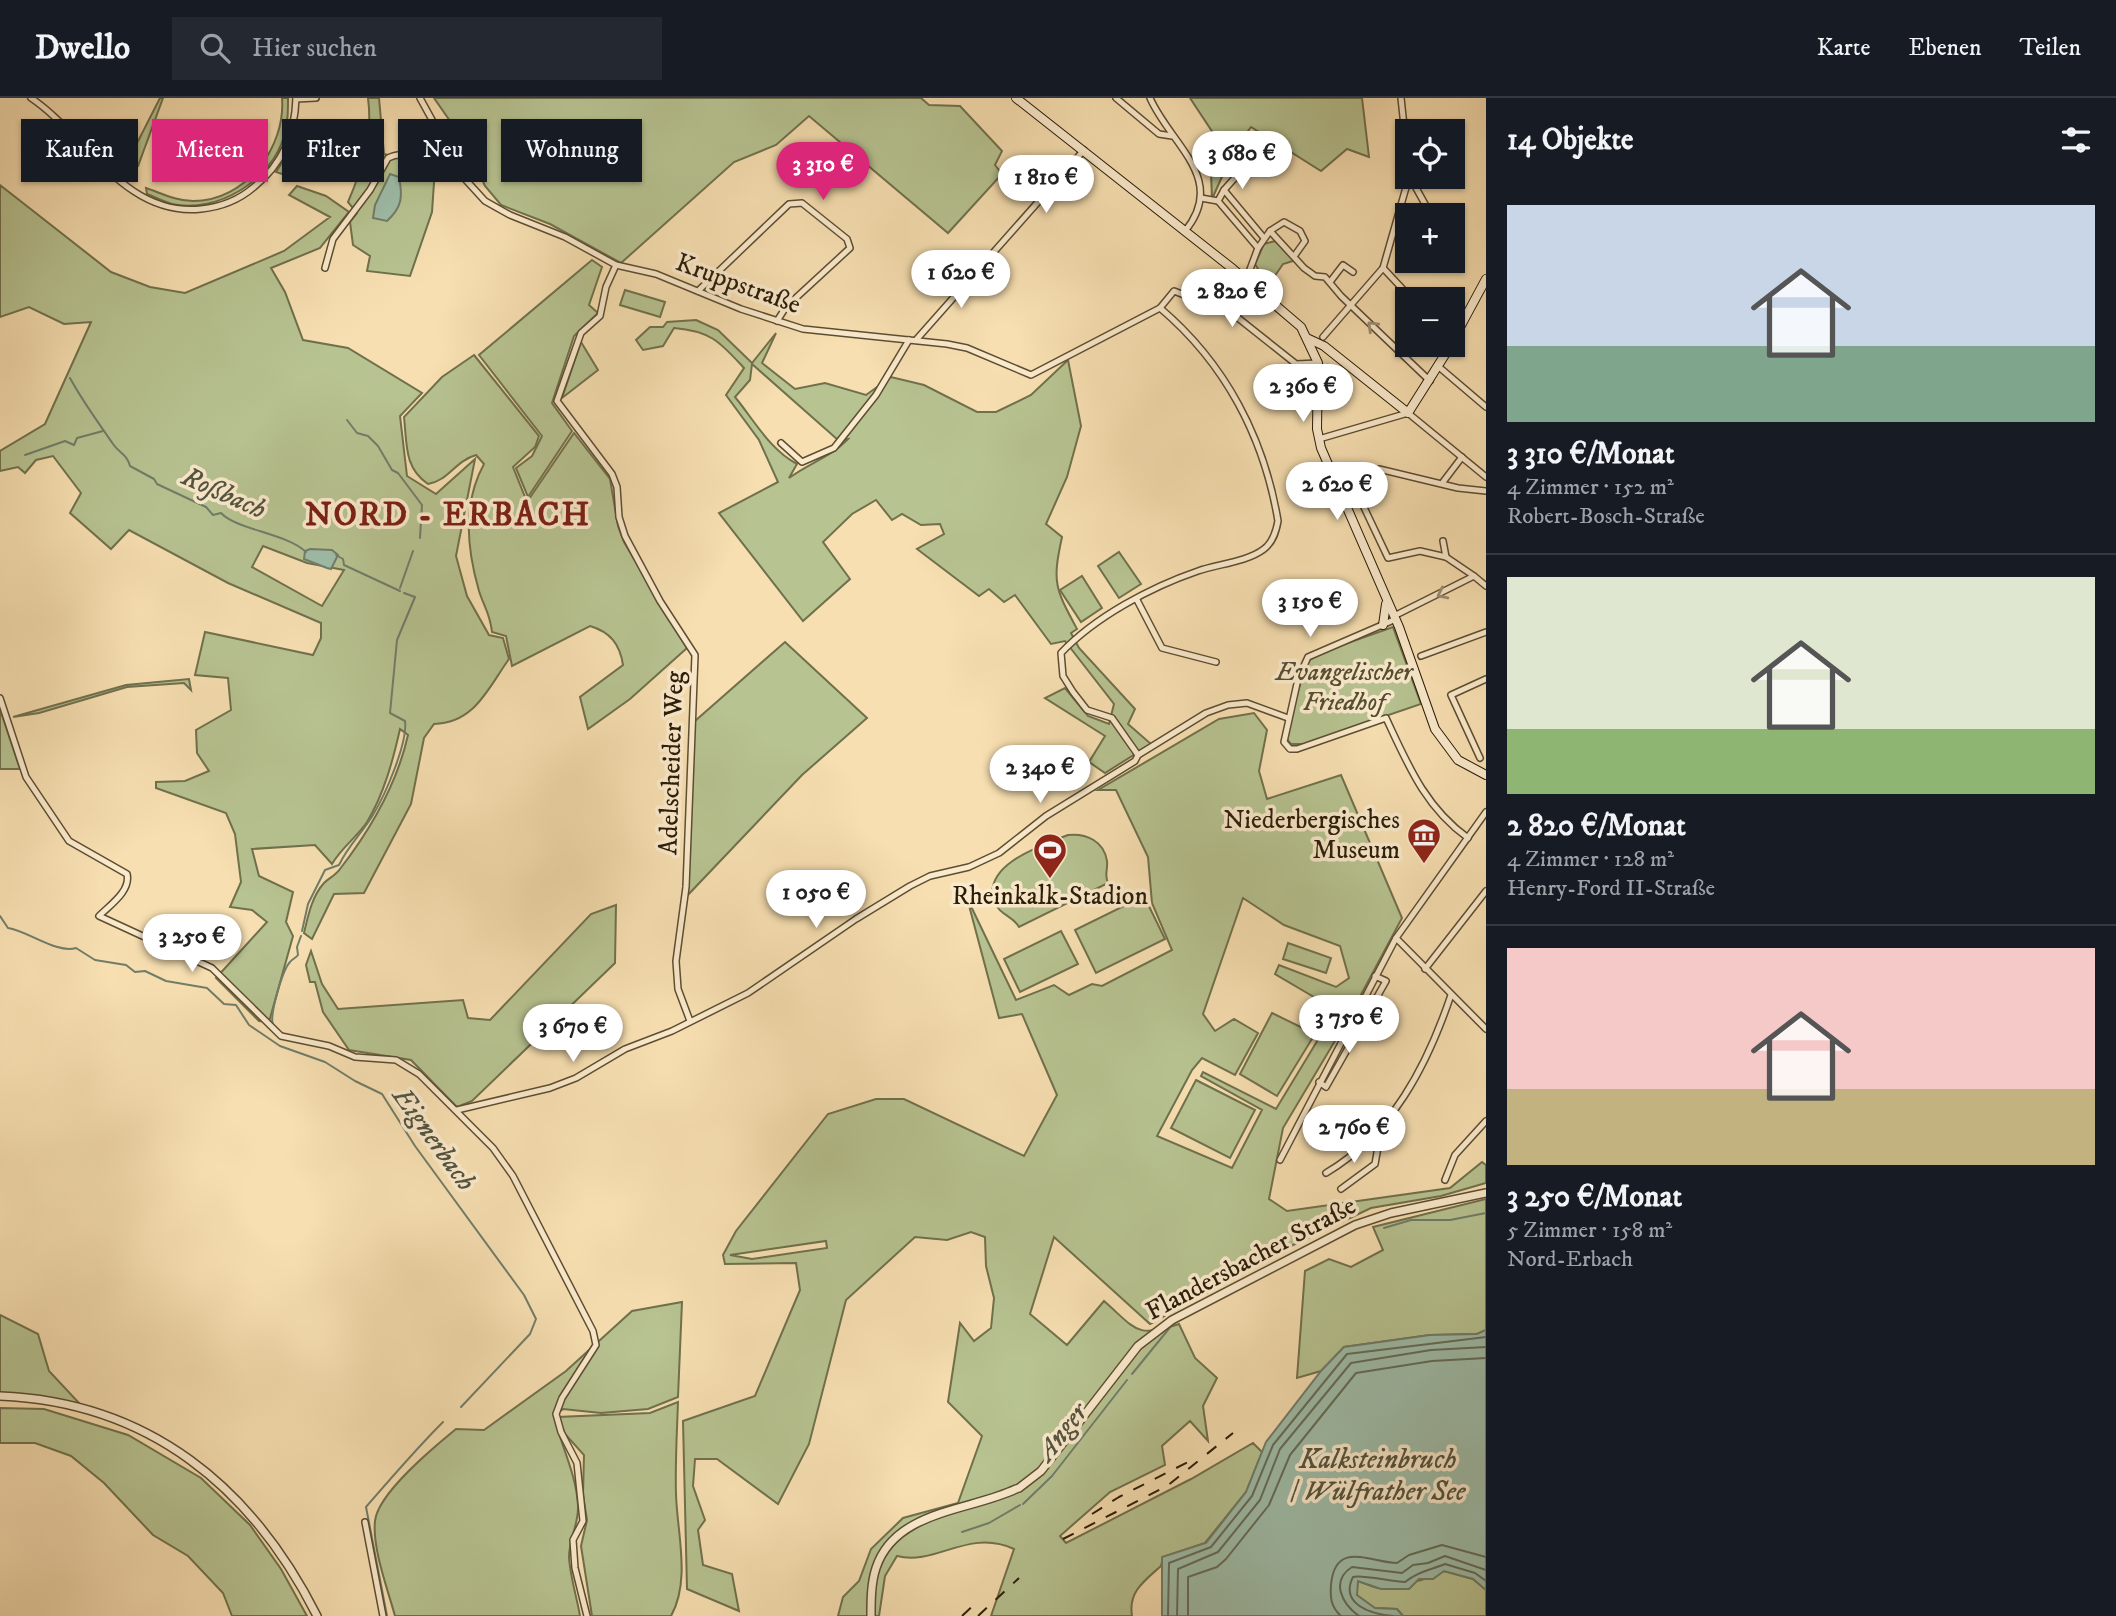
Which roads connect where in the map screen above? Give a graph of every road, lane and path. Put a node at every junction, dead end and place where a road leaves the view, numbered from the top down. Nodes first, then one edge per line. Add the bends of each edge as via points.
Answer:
1 (31, 98) edge
2 (316, 98) edge
3 (420, 98) edge
4 (1016, 98) edge
5 (1116, 98) edge
6 (1150, 98) edge
7 (1401, 98) edge
8 (296, 99) edge
9 (431, 119) edge
10 (1403, 119) edge
11 (1172, 136) junction
12 (1084, 150) junction
13 (398, 156) edge
14 (1256, 166) dead end
15 (467, 182) edge
16 (1406, 189) edge
17 (1224, 190) junction
18 (1201, 198) junction
19 (1218, 201) junction
20 (1185, 231) junction
21 (1270, 231) junction
22 (1264, 238) junction
23 (1258, 248) junction
24 (1295, 255) junction
25 (616, 265) junction
26 (325, 268) dead end
27 (1383, 268) junction
28 (1353, 272) dead end
29 (1486, 279) edge
30 (1246, 280) junction
31 (1330, 282) junction
32 (1401, 287) edge
33 (1484, 289) edge
34 (698, 291) junction
35 (1350, 305) junction
36 (1160, 308) junction
37 (777, 321) junction
38 (1465, 321) edge
39 (1323, 337) dead end
40 (1309, 339) junction
41 (912, 340) junction
42 (1331, 351) junction
43 (1445, 357) edge
44 (1317, 360) junction
45 (1440, 367) junction
46 (1431, 382) junction
47 (1400, 406) junction
48 (1486, 407) edge
49 (1408, 413) junction
50 (1396, 418) junction
51 (1319, 439) junction
52 (781, 443) dead end
53 (1462, 457) junction
54 (1486, 477) edge
55 (1443, 482) junction
56 (1486, 491) edge
57 (1443, 541) dead end
58 (1446, 557) junction
59 (1474, 576) junction
60 (1486, 586) edge
61 (1386, 598) junction
62 (1137, 600) junction
63 (1395, 618) junction
64 (1383, 625) junction
65 (1486, 632) edge
66 (1421, 656) dead end
67 (1216, 662) dead end
68 (1486, 678) edge
69 (0, 698) edge
70 (1288, 718) junction
71 (1138, 755) junction
72 (1480, 758) dead end
73 (1486, 775) edge
74 (1486, 811) edge
75 (1468, 838) junction
76 (1486, 891) edge
77 (1396, 938) junction
78 (1425, 969) junction
79 (1375, 976) junction
80 (1451, 995) junction
81 (690, 1021) junction
82 (1485, 1027) edge
83 (1319, 1083) junction
84 (457, 1110) junction
85 (1486, 1121) edge
86 (1373, 1139) junction
87 (1280, 1160) dead end
88 (1326, 1173) dead end
89 (1445, 1180) dead end
90 (1341, 1189) dead end
91 (1486, 1193) edge
92 (0, 1396) edge
93 (365, 1522) dead end
94 (317, 1616) edge
95 (383, 1616) edge
96 (587, 1616) edge
97 (871, 1616) edge

1 - 8 street via 133,192 167,206 196,210 228,203 270,173 291,136
2 - 8 street
3 - 9 street, Kruppstraße
4 - 12 main road
5 - 11 street via 1159,134
6 - 11 street
7 - 10 street
11 - 18 street via 1196,170
12 - 20 main road
12 - 41 street
13 - 26 street via 388,158 333,239
14 - 17 street via 1241,171
15 - 25 street, Kruppstraße via 498,209 551,230
16 - 27 street
17 - 19 street
17 - 22 street
18 - 19 street
18 - 20 street
19 - 23 street
20 - 30 main road
21 - 22 street
21 - 24 street
21 - 24 street via 1284,222 1300,231 1305,241
22 - 23 street
23 - 30 street
24 - 31 street via 1304,268
25 - 34 street, Kruppstraße
25 - 81 street, Adelscheider Weg via 600,316 580,333 557,401 612,474 625,536 695,655 687,873 676,961 678,989
27 - 32 street
27 - 35 street
28 - 31 street via 1343,265
29 - 33 main road
30 - 40 main road via 1296,322
31 - 35 street
33 - 38 main road
34 - 37 street, Kruppstraße
34 - 37 street via 789,204 802,203 847,239 850,248 786,307
35 - 39 street
46 -> 35 street
36 - 41 street, Kruppstraße via 1039,373 1018,372 967,348
36 - 44 street via 1174,291 1233,314 1302,366
36 - 62 street via 1213,361 1239,400 1278,521 1276,535 1259,552 1195,572
37 - 41 street, Kruppstraße via 809,330
40 - 42 main road
40 - 44 main road
41 - 52 street via 834,448 802,462
42 - 44 main road
42 - 47 main road
43 - 45 main road
44 - 51 main road
45 - 46 main road
45 - 48 street
46 - 49 main road
47 - 49 main road
47 - 50 street
49 - 50 street
49 - 53 street
50 - 51 street
51 - 61 main road
53 - 54 street
53 - 55 street
55 - 56 street
55 - 58 street via 1379,469 1352,482 1388,558 1420,551
57 - 58 street
58 - 59 street
59 - 60 street
59 -> 63 street
61 - 63 main road
61 - 64 main road
62 - 67 street via 1162,648
62 - 71 street via 1068,646 1060,662 1063,676 1087,710 1112,719
63 - 64 street
63 - 73 main road via 1435,729 1458,760
64 - 70 street via 1308,656
65 - 66 street
68 - 72 street via 1451,695
69 - 84 street via 26,777 69,841 127,874 125,890 99,916 212,968 281,1036 355,1056 404,1063
70 - 71 street via 1247,703 1228,705 1206,713
70 - 75 street via 1284,742 1297,750 1386,718 1431,805
71 - 81 street via 999,853 910,886 748,993
74 - 75 street
75 - 77 street
76 - 78 street
77 - 78 street
77 - 79 street
78 - 80 street
79 - 83 street
79 - 83 street via 1386,981 1326,1087
80 - 82 street
80 - 86 street via 1404,1098
81 - 84 street via 550,1088
83 - 87 street
84 - 96 street via 494,1148 513,1176 593,1331 596,1345 592,1356 556,1413 578,1463 583,1521 573,1540
85 - 89 street via 1455,1155
86 - 88 street
86 - 90 street via 1378,1147 1375,1164
91 - 97 street, Flandersbacher Straße via 1355,1225 1172,1320 1138,1346 1041,1471 1018,1489 922,1521 897,1535 875,1569
92 - 94 street via 51,1401 100,1413 144,1431 191,1459 225,1486 262,1527
93 - 95 street

